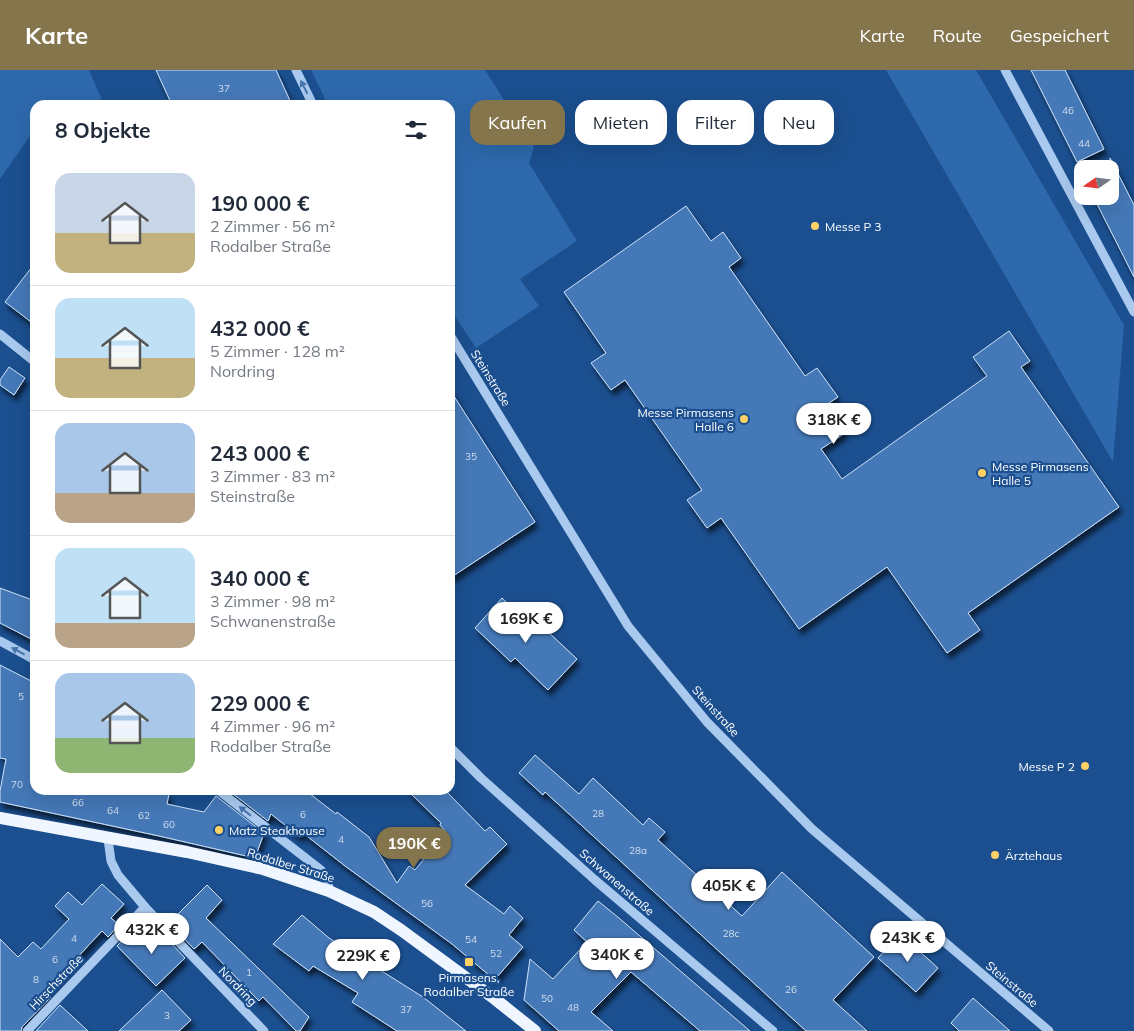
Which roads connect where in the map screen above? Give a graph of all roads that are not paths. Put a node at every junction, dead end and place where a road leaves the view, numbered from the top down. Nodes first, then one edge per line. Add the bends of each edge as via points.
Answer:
1 (296, 70) edge
2 (1005, 70) edge
3 (311, 100) edge
4 (1134, 312) edge
5 (0, 334) edge
6 (455, 343) edge
7 (30, 358) edge
8 (0, 642) edge
9 (30, 657) edge
10 (455, 751) edge
11 (224, 795) edge
12 (0, 818) edge
13 (108, 839) junction
14 (329, 891) junction
15 (145, 907) junction
16 (27, 1031) edge
17 (264, 1031) edge
18 (535, 1031) edge
19 (773, 1031) edge
20 (1049, 1031) edge

3 -> 1 street
2 - 4 street
5 - 7 street
6 - 20 street, Steinstraße via 628,626 707,722 812,829
9 -> 8 street
10 - 19 street, Schwanenstraße via 588,873
14 -> 11 street via 328,881 321,870
12 - 13 main road, Rodalber Straße
13 - 14 main road, Rodalber Straße via 263,869
13 - 15 street, Nordring via 111,861 118,876
14 - 18 main road, Rodalber Straße via 374,912 401,930
15 - 16 street, Hirschstraße
15 - 17 street, Nordring

